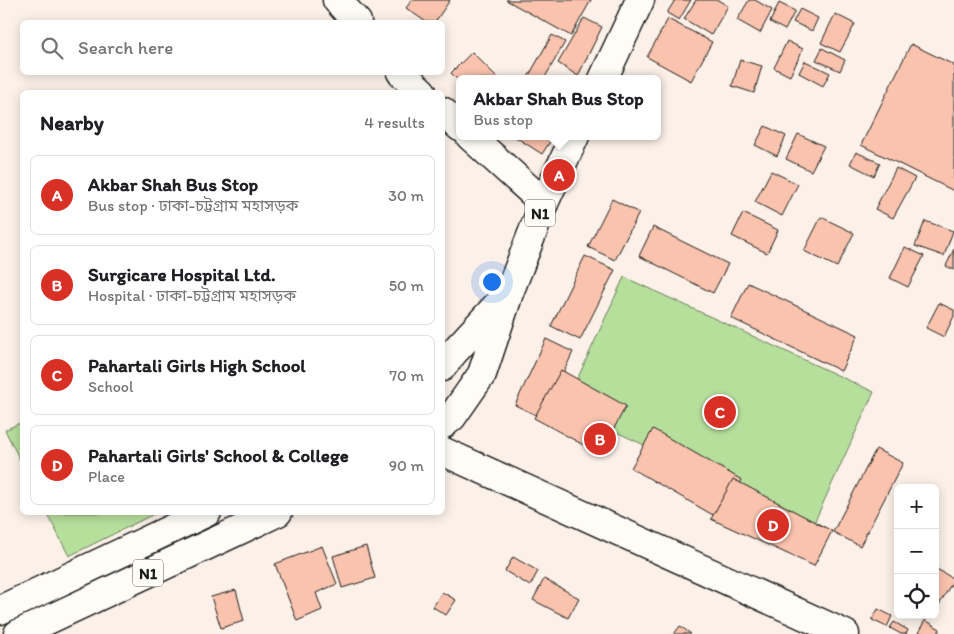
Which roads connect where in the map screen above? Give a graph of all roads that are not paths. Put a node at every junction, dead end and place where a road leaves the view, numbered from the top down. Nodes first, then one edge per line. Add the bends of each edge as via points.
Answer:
1 (337, 0) edge
2 (640, 0) edge
3 (355, 20) edge
4 (404, 75) edge
5 (605, 75) edge
6 (420, 90) edge
7 (445, 114) edge
8 (456, 123) edge
9 (474, 140) edge
10 (573, 140) edge
11 (544, 203) junction
12 (509, 293) junction
13 (445, 364) edge
14 (445, 423) edge
15 (445, 452) edge
16 (200, 515) edge
17 (272, 515) edge
18 (0, 610) edge
19 (18, 634) edge
20 (845, 634) edge

1 - 3 main road
2 - 5 main road
4 - 6 main road
7 - 8 main road
9 - 11 main road
10 - 11 main road, N1
11 - 12 main road, N1
12 - 13 main road, N1
12 - 14 main road, N1 via 482,374
15 - 20 main road
16 - 18 main road, N1
17 - 19 main road, N1

